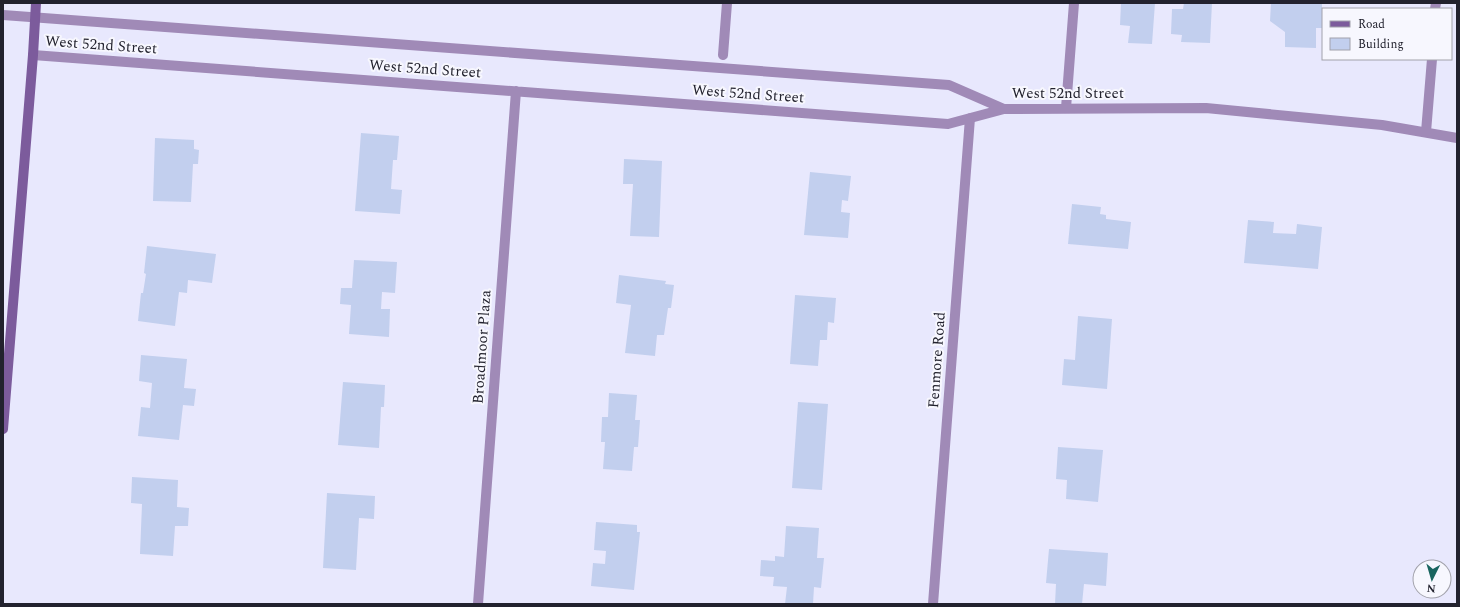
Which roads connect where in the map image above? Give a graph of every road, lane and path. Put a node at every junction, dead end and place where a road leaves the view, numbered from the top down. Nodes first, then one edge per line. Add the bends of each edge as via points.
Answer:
1 (36, 3) edge
2 (728, 3) edge
3 (1074, 3) edge
4 (3, 15) edge
5 (35, 18) junction
6 (33, 55) junction
7 (724, 56) dead end
8 (1432, 60) edge
9 (516, 91) junction
10 (1066, 108) junction
11 (1004, 109) junction
12 (970, 118) junction
13 (1426, 132) junction
14 (1457, 138) edge
15 (3, 429) edge
16 (478, 604) edge
17 (933, 604) edge

1 - 5 main road
2 - 7 street
3 - 10 street
4 - 5 street, West 52nd Street
5 - 6 main road
5 - 11 street, West 52nd Street via 949,85
6 - 9 street, West 52nd Street
6 - 15 main road
8 - 13 street
9 - 12 street, West 52nd Street via 948,124
9 - 16 street, Broadmoor Plaza
10 - 11 street, West 52nd Street
10 - 13 street, West 52nd Street via 1206,108 1382,125
11 - 12 street, West 52nd Street
12 - 17 street, Fenmore Road
13 - 14 street, West 52nd Street

